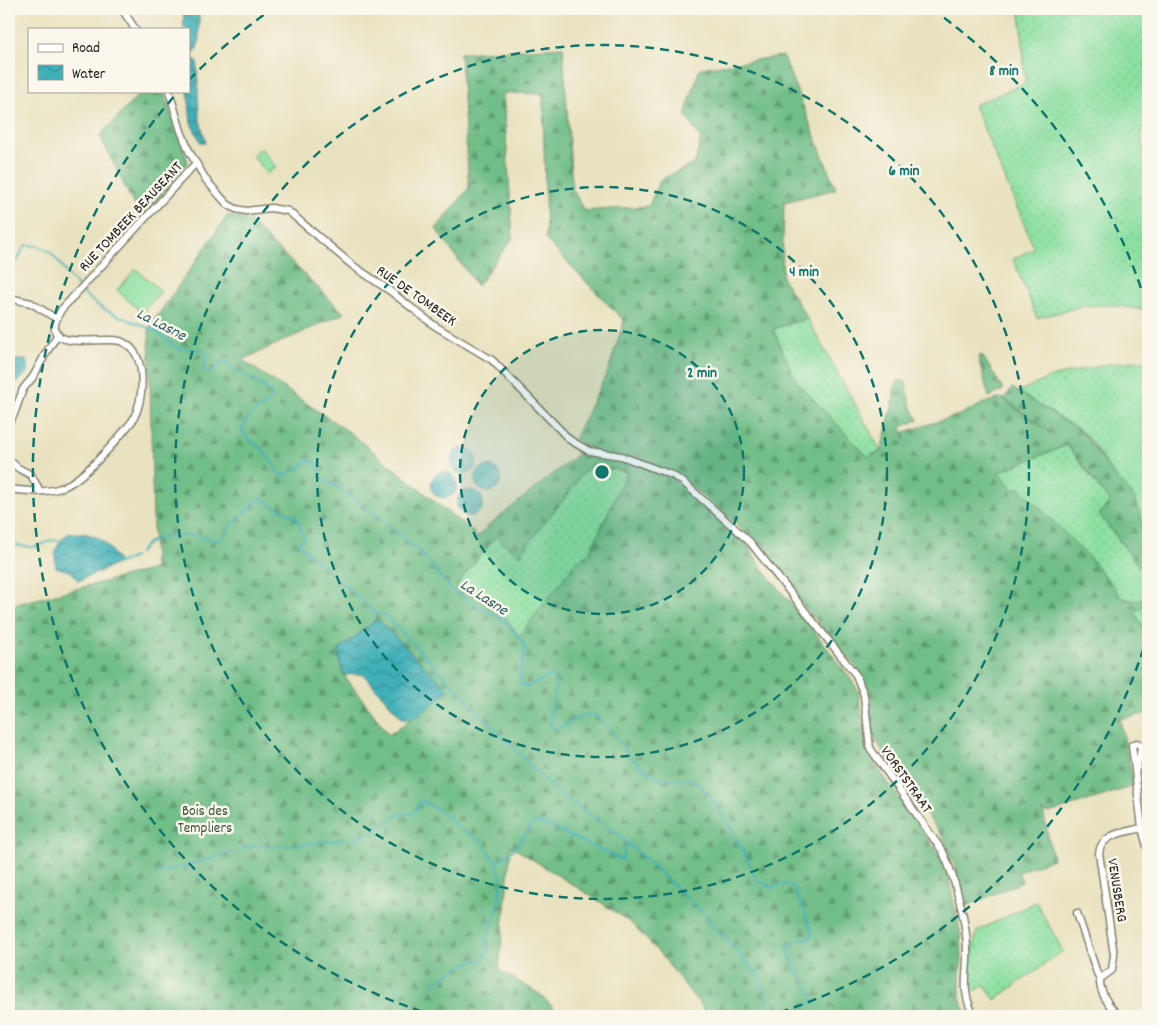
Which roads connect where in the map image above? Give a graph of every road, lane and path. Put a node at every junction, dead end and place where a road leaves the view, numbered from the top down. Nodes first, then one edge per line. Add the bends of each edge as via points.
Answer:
1 (122, 9) edge
2 (134, 28) edge
3 (170, 92) edge
4 (196, 163) junction
5 (9, 298) edge
6 (56, 319) junction
7 (58, 334) junction
8 (9, 423) edge
9 (9, 460) edge
10 (9, 489) edge
11 (692, 490) joint
12 (40, 491) junction
13 (1136, 770) dead end
14 (1142, 828) junction
15 (1148, 850) edge
16 (1077, 913) dead end
17 (1100, 979) junction
18 (974, 1016) edge
19 (1120, 1016) edge

1 - 2 street
3 - 4 street, RUE DE TOMBEEK via 181,131
4 - 6 street, RUE TOMBEEK BEAUSEANT via 76,292
4 - 11 street, RUE DE TOMBEEK via 227,204 246,211 271,208 288,211 352,265 435,326 492,360 579,447 621,456 655,468 672,475
5 - 6 street via 31,303
6 - 7 street
7 - 8 street via 24,389
7 - 12 street via 71,341 117,340 128,345 140,363 140,400 125,429 84,472 62,488
9 - 12 street via 31,475
10 - 12 street
11 - 18 street, VORSTSTRAAT via 750,542 856,674 864,695 870,748 943,852 954,878 966,935 964,986
13 - 14 street
14 - 15 street
14 - 17 street, VENUSBERG via 1112,836 1100,846 1114,955 1112,970
16 - 17 street
17 - 19 street via 1105,998

